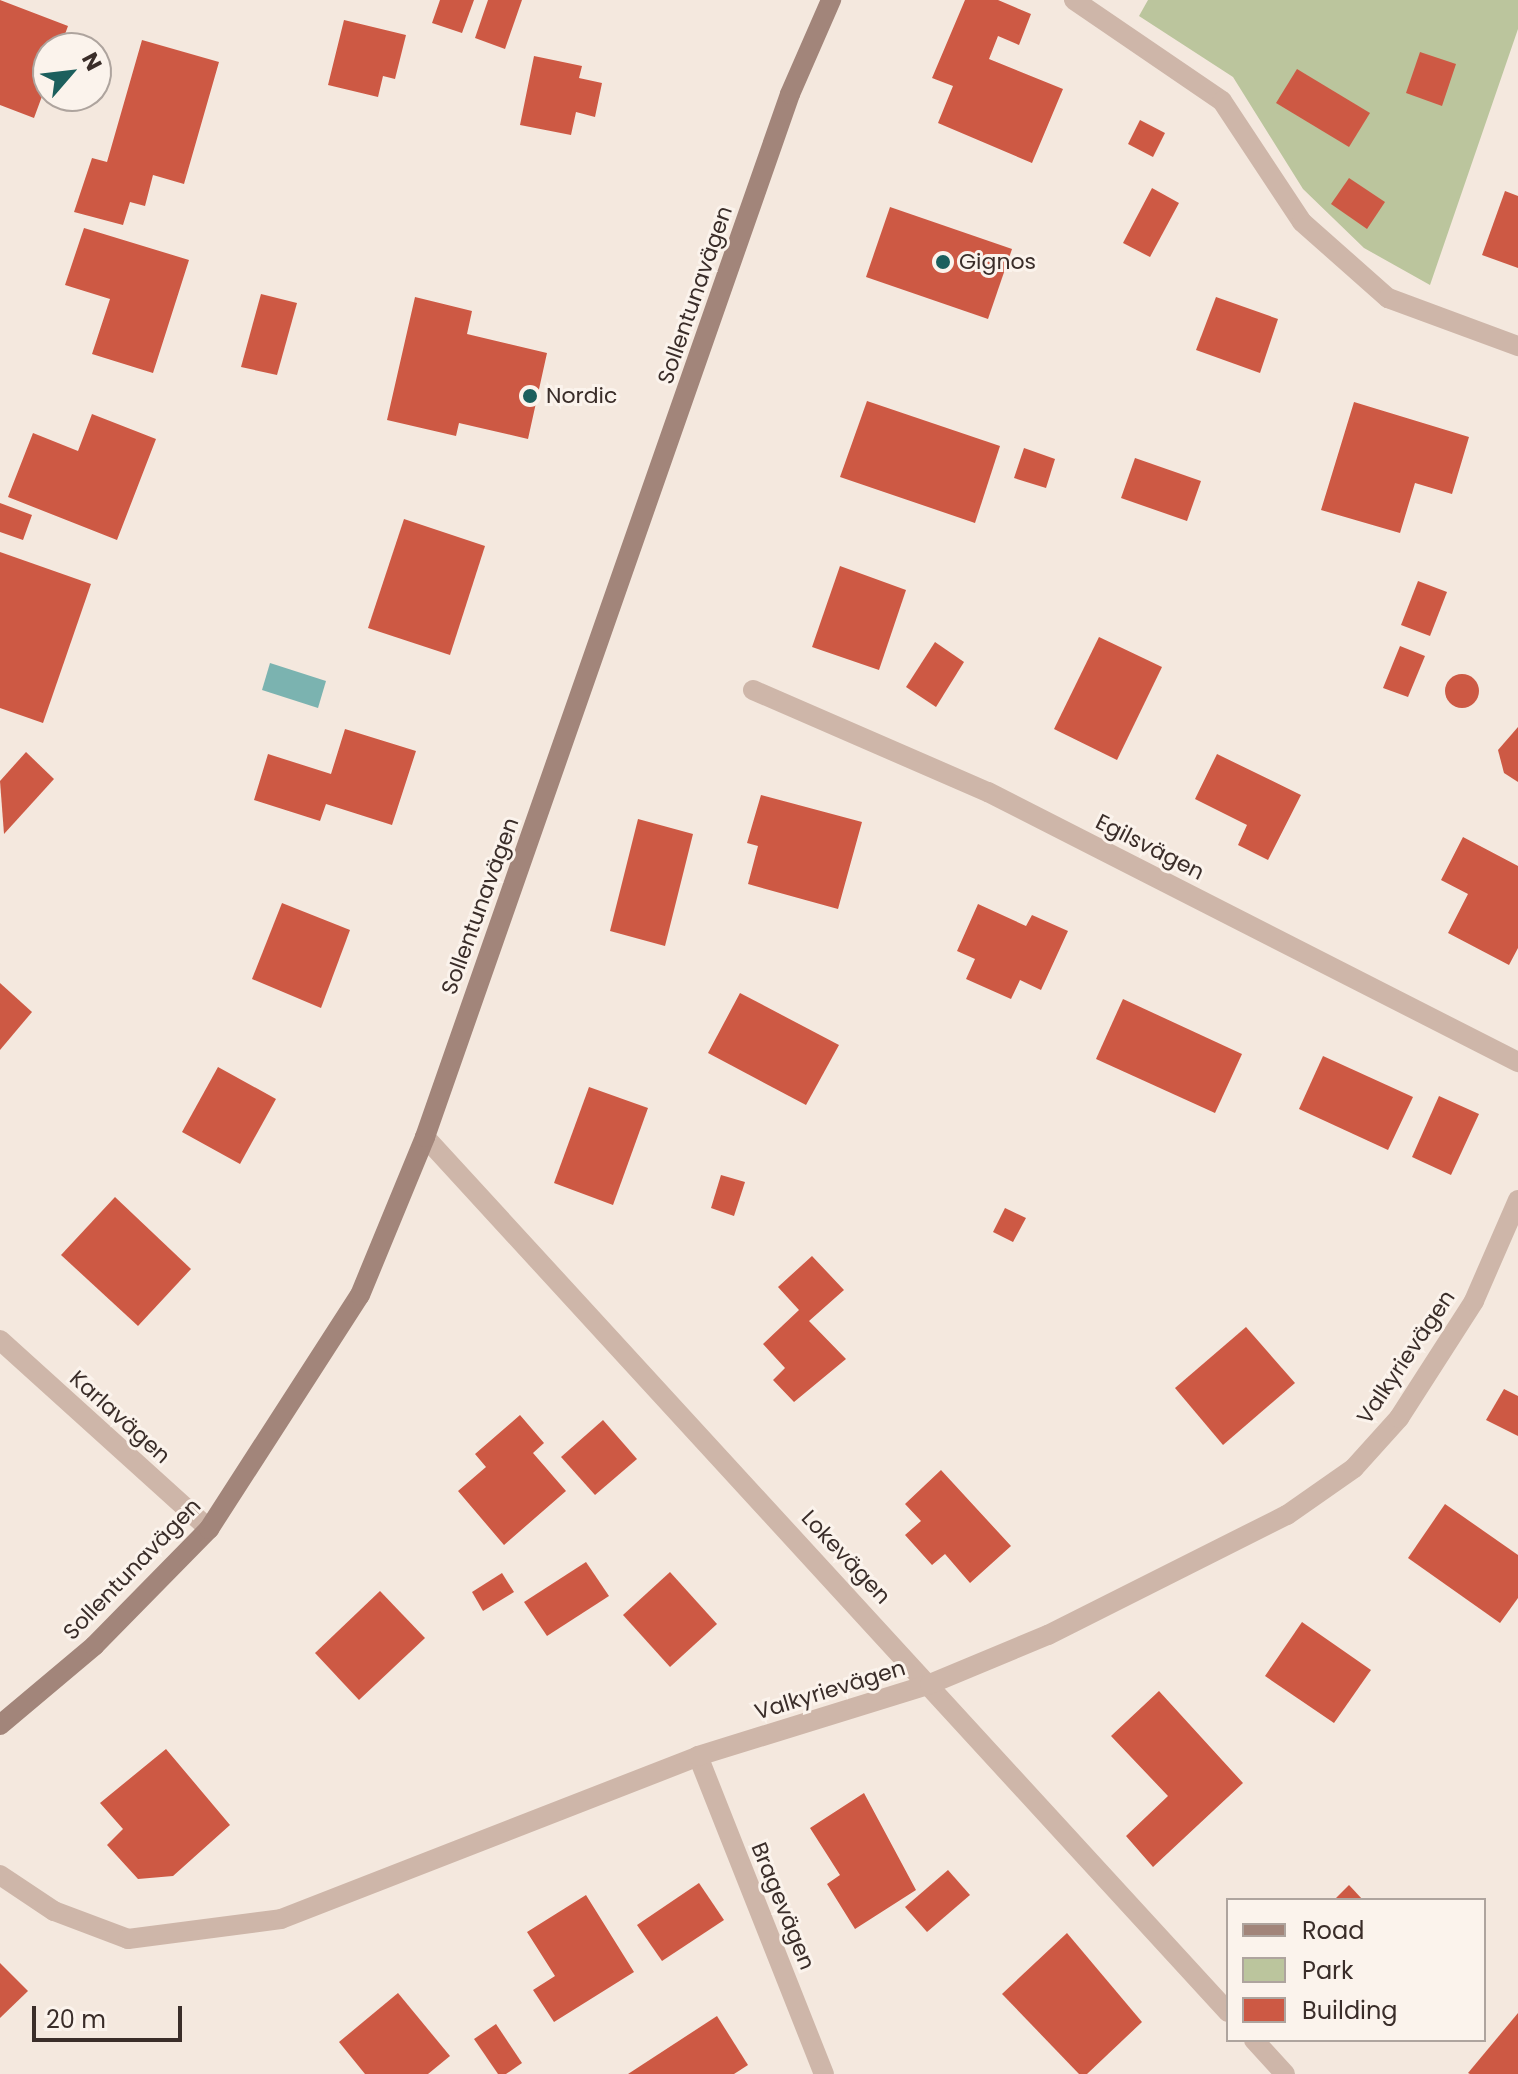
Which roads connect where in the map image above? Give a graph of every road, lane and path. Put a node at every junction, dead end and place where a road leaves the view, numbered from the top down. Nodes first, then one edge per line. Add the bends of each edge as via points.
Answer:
1 (831, 0) edge
2 (1074, 0) edge
3 (1518, 346) edge
4 (753, 690) dead end
5 (1518, 1062) edge
6 (425, 1137) junction
7 (1518, 1200) edge
8 (0, 1340) edge
9 (209, 1529) junction
10 (930, 1684) junction
11 (0, 1725) edge
12 (698, 1756) junction
13 (0, 1875) edge
14 (1226, 2010) edge
15 (1256, 2042) edge
16 (824, 2074) edge
17 (1285, 2074) edge

1 - 6 street, Sollentunavägen via 790,94
2 - 3 street via 1222,101 1302,222 1388,298
4 - 5 street, Egilsvägen via 988,792
6 - 9 street, Sollentunavägen via 360,1295
6 - 10 street, Lokevägen
7 - 10 street, Valkyrievägen via 1474,1301 1399,1418 1354,1468 1214,1553
8 - 9 street, Karlavägen
9 - 11 street, Sollentunavägen via 94,1646
10 - 12 street, Valkyrievägen
10 - 14 street, Lokevägen
12 - 13 street, Valkyrievägen via 281,1919 201,1934 128,1939 54,1911
12 - 16 street, Bragevägen
15 - 17 street

